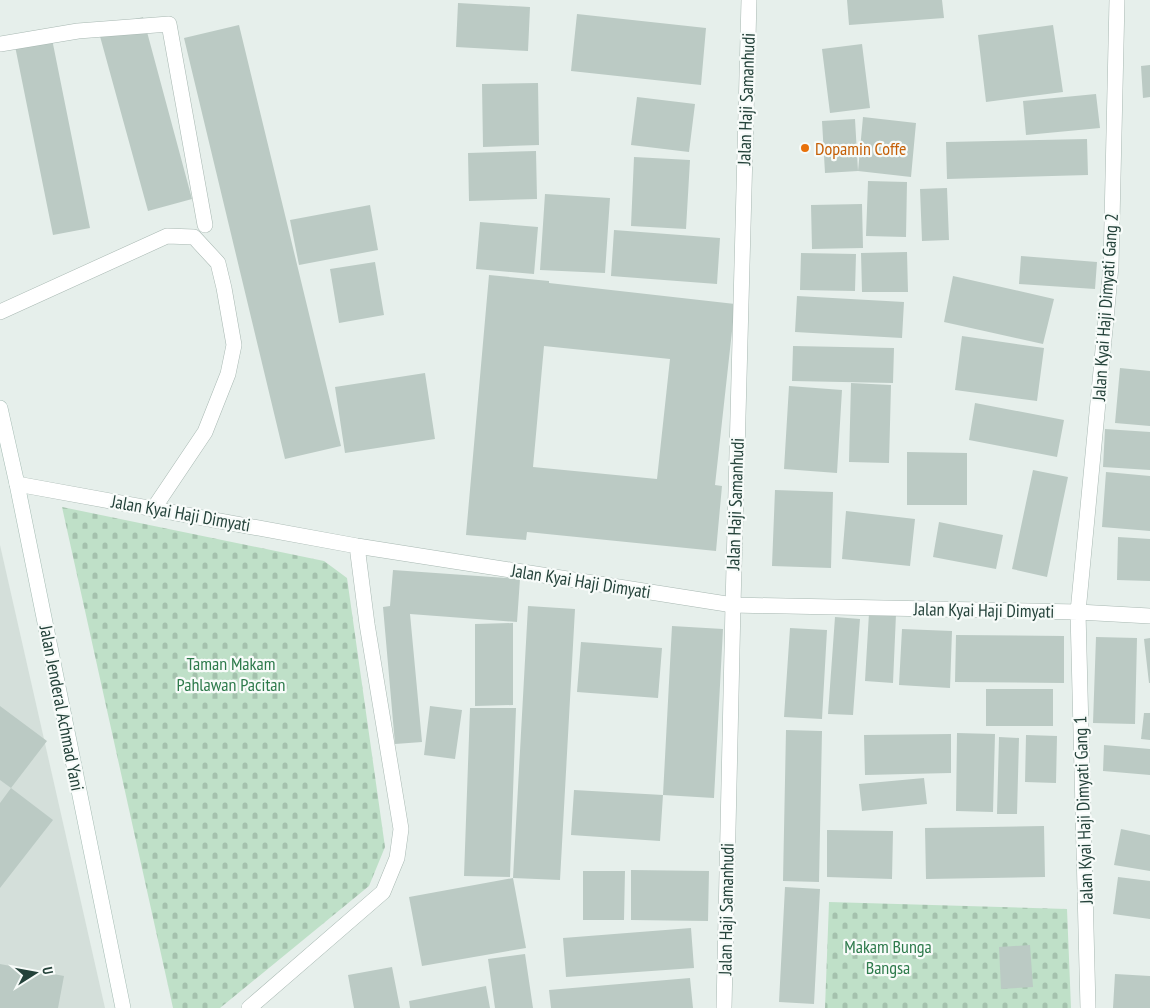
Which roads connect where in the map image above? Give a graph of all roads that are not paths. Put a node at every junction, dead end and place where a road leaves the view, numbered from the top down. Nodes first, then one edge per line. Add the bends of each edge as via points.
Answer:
1 (749, 0) edge
2 (1117, 0) edge
3 (0, 44) edge
4 (205, 225) dead end
5 (0, 312) edge
6 (0, 408) edge
7 (18, 484) junction
8 (154, 508) junction
9 (356, 546) junction
10 (733, 605) junction
11 (1078, 612) junction
12 (1150, 616) edge
13 (123, 1008) edge
14 (249, 1008) edge
15 (724, 1008) edge
16 (1088, 1008) edge

1 - 10 street, Jalan Haji Samanhudi
2 - 11 street, Jalan Kyai Haji Dimyati Gang 2 via 1111,266
3 - 4 street via 78,31 169,24
5 - 8 street via 167,236 194,236 218,263 234,345 228,374 205,432
6 - 7 street, Jalan Jenderal Achmad Yani
7 - 8 street, Jalan Kyai Haji Dimyati
7 - 13 street, Jalan Jenderal Achmad Yani
8 - 9 street, Jalan Kyai Haji Dimyati
9 - 10 street, Jalan Kyai Haji Dimyati
9 - 14 street via 401,829 397,858 383,892
10 - 11 street, Jalan Kyai Haji Dimyati
10 - 15 street, Jalan Haji Samanhudi
11 - 12 street, Jalan Kyai Haji Dimyati
11 - 16 street, Jalan Kyai Haji Dimyati Gang 1

